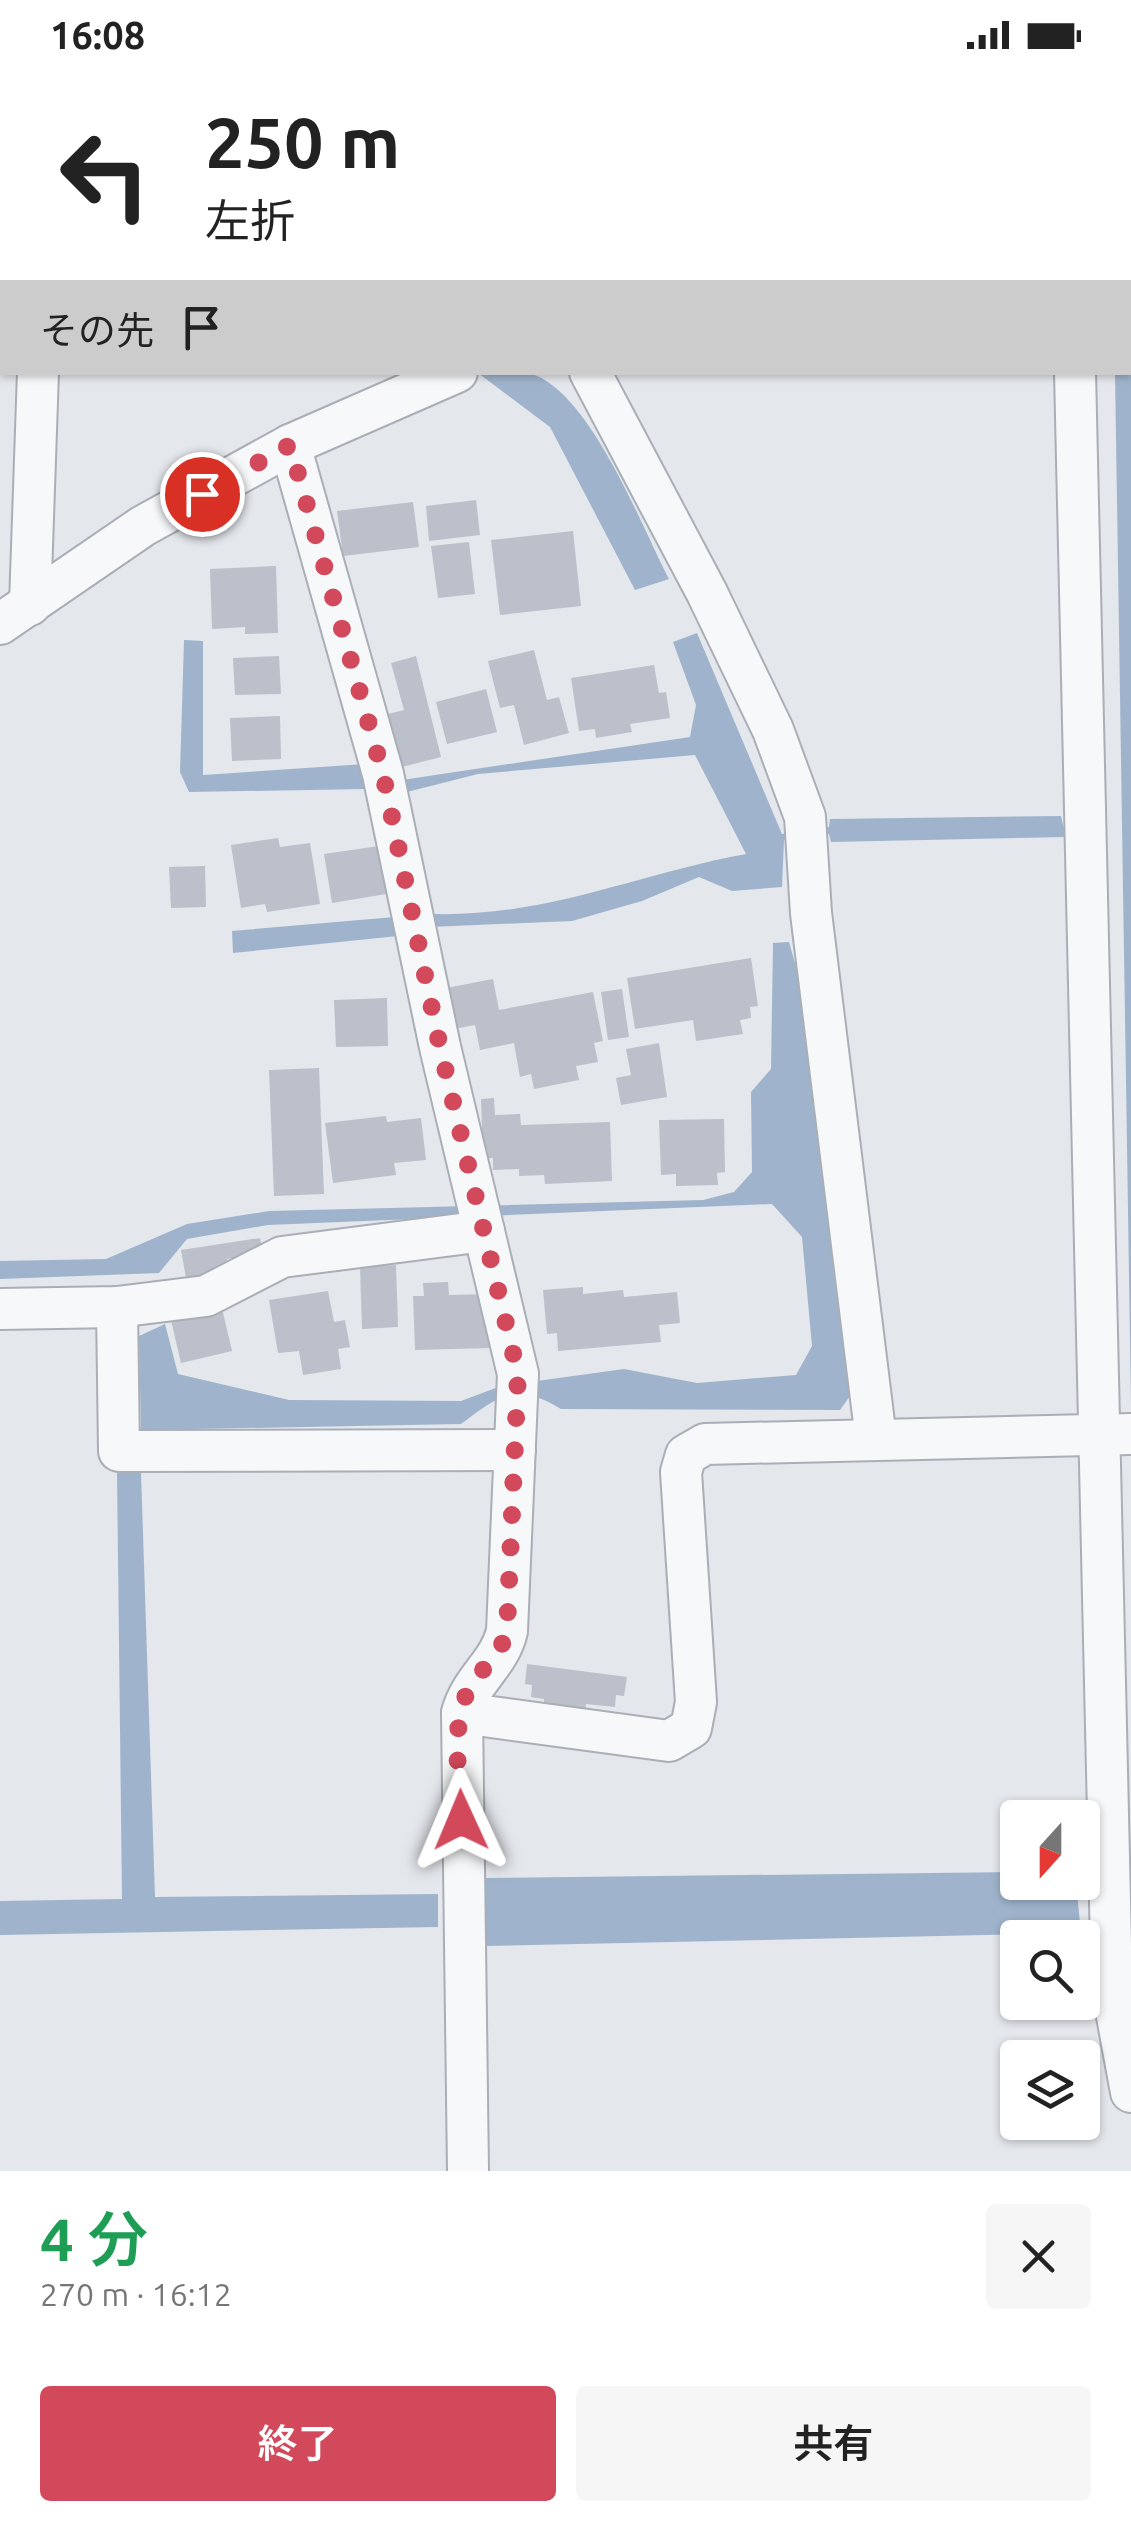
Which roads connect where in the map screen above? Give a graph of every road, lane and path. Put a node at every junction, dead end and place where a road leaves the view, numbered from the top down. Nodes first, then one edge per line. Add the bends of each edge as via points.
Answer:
1 (38, 375) edge
2 (450, 375) edge
3 (592, 375) edge
4 (1075, 375) edge
5 (290, 445) junction
6 (15, 614) edge
7 (484, 1232) junction
8 (117, 1308) junction
9 (0, 1309) edge
10 (1116, 1434) edge
11 (876, 1439) junction
12 (515, 1450) junction
13 (462, 1713) junction
14 (1131, 2092) edge
15 (468, 2171) edge

1 - 6 street
2 - 5 street
3 - 11 street via 773,730 807,831 811,913
4 - 10 street
5 - 6 street via 144,526
5 - 7 street via 383,774
7 - 8 street via 282,1257 206,1296
7 - 12 street via 519,1389
8 - 9 street
8 - 12 street via 119,1451
10 - 11 street
10 - 14 street via 1112,1989
11 - 13 street via 704,1444 686,1455 681,1472 696,1702 691,1728 668,1741
12 - 13 street via 507,1630 503,1647 467,1693
13 - 15 street

